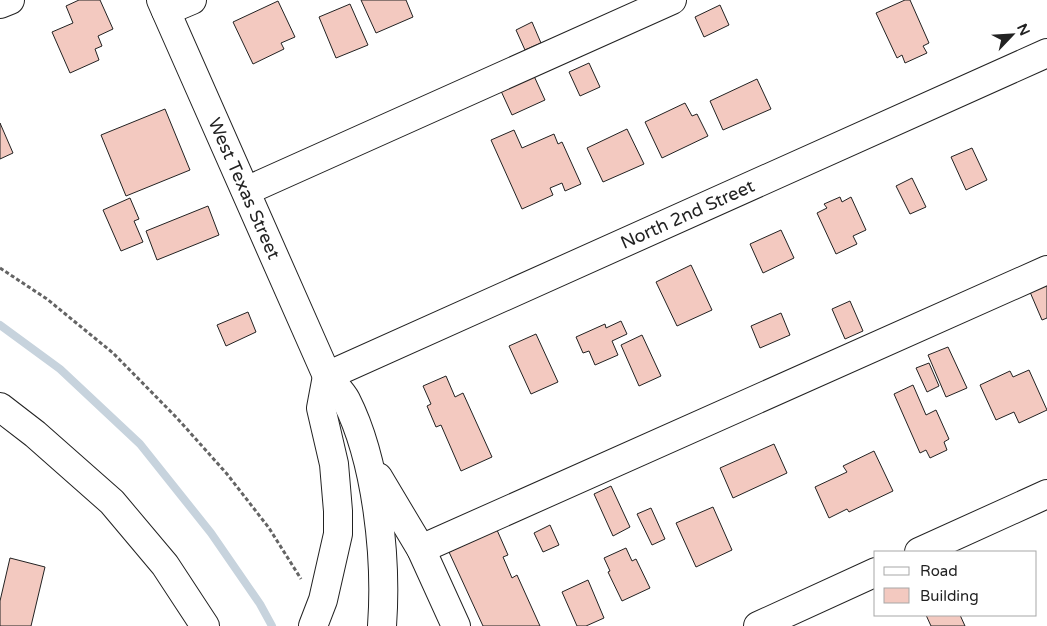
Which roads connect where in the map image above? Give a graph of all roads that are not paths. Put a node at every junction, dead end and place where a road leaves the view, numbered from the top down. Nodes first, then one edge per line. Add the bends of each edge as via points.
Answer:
1 (10, 0) edge
2 (192, 0) edge
3 (672, 0) edge
4 (0, 4) edge
5 (163, 6) edge
6 (1047, 53) edge
7 (246, 191) junction
8 (1047, 270) edge
9 (327, 376) junction
10 (0, 407) edge
11 (367, 459) junction
12 (1047, 494) edge
13 (421, 549) junction
14 (922, 551) edge
15 (874, 573) edge
16 (316, 625) edge
17 (205, 626) edge
18 (382, 626) edge
19 (456, 626) edge
20 (758, 626) edge

1 - 4 street
2 - 5 street
3 - 7 street
5 - 7 street, West Texas Street
6 - 9 street, North 2nd Street
7 - 9 street, West Texas Street
8 - 13 street
9 - 11 street, West Texas Street via 346,399
9 - 16 street via 321,408 334,464 338,534
10 - 17 street via 112,502 165,565
11 - 13 street
11 - 18 street, West Texas Street via 383,561
12 - 14 street
13 - 19 street
15 - 20 street

